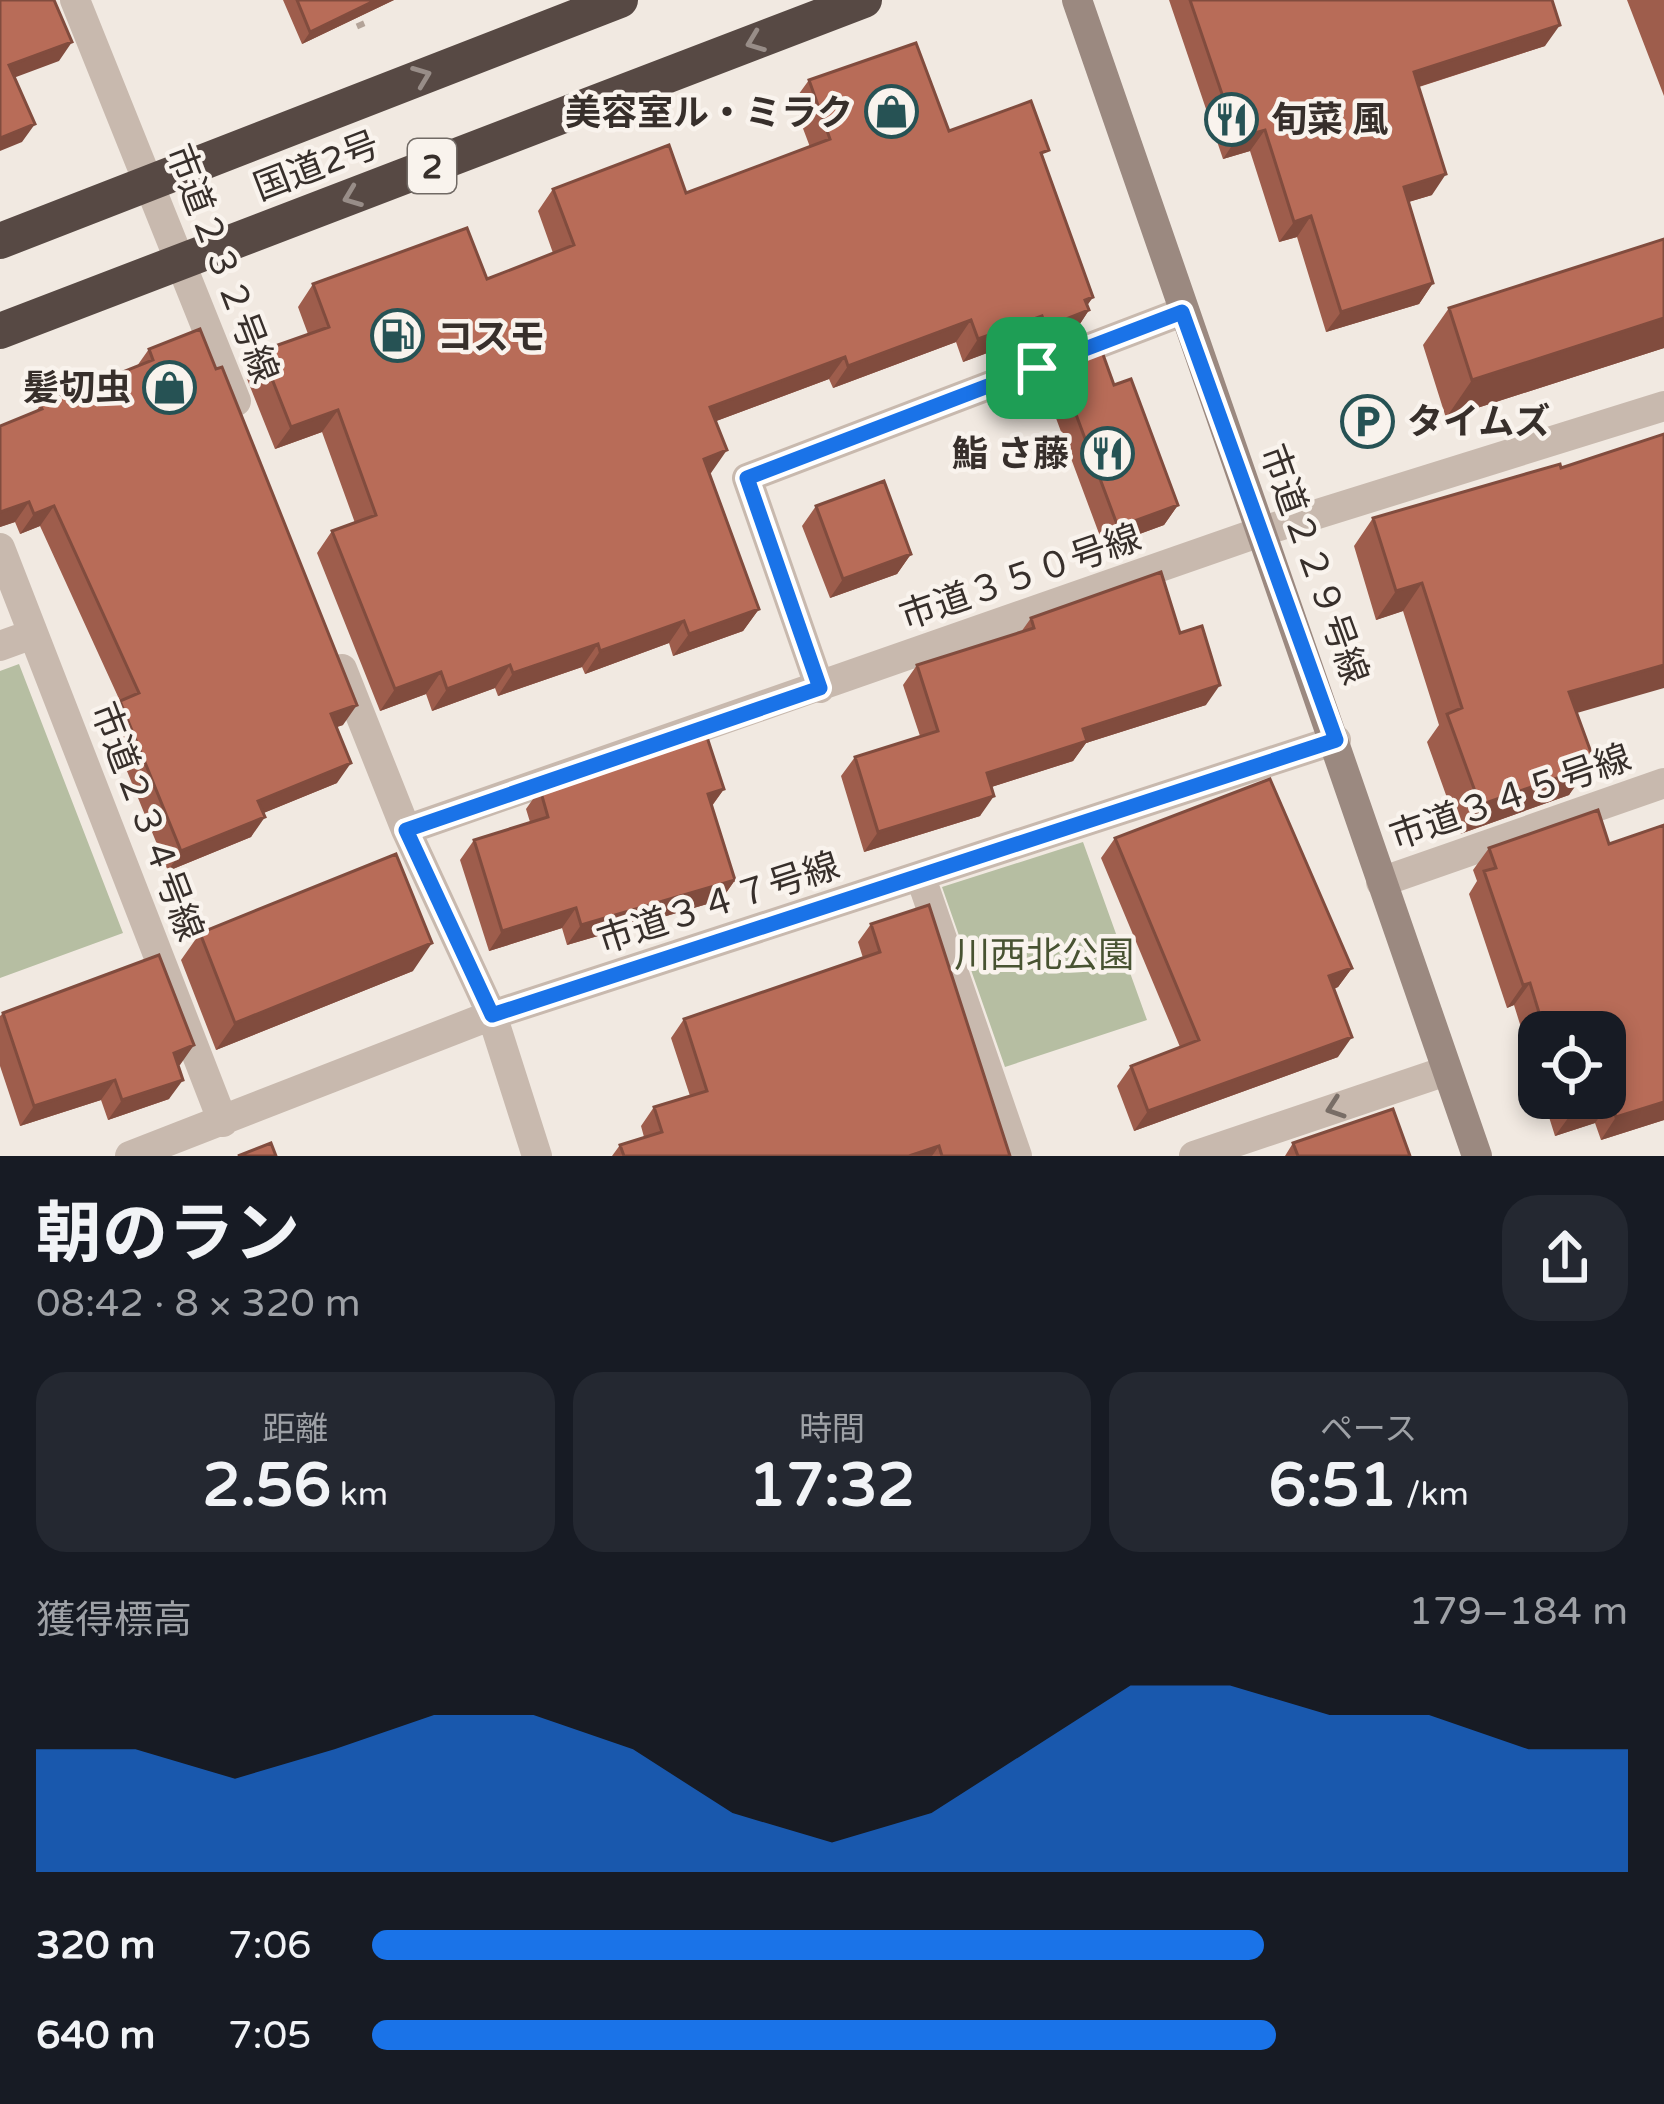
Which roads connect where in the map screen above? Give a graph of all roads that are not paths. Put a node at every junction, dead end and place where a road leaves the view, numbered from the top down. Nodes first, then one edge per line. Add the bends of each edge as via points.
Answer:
1 (76, 0) edge
2 (620, 0) edge
3 (864, 0) edge
4 (1076, 0) edge
5 (150, 181) junction
6 (0, 241) edge
7 (180, 262) junction
8 (1182, 312) junction
9 (0, 331) edge
10 (1664, 406) edge
11 (250, 437) edge
12 (1263, 531) junction
13 (0, 548) edge
14 (328, 633) edge
15 (33, 634) junction
16 (0, 646) edge
17 (820, 688) junction
18 (1336, 740) junction
19 (1664, 783) edge
20 (406, 830) junction
21 (921, 878) junction
22 (1381, 882) junction
23 (492, 1015) junction
24 (1446, 1071) junction
25 (223, 1122) junction
26 (130, 1156) edge
27 (537, 1156) edge
28 (1017, 1156) edge
29 (1194, 1156) edge
30 (1477, 1156) edge

1 - 5 street, 市道２３２号線
5 -> 2 highway, 国道2号 / 2
3 -> 7 highway, 国道2号 / 2
4 - 8 street, 市道２２９号線
5 - 6 highway, 国道2号 / 2
5 - 7 street, 市道２３２号線
7 - 9 highway, 国道2号 / 2
7 - 11 street, 市道２３２号線
8 - 12 street, 市道２２９号線
8 - 17 street via 747,478
10 - 12 street, 市道３５０号線
12 - 17 street, 市道３５０号線
12 - 18 street, 市道２２９号線
13 - 15 street, 市道２３４号線
14 - 20 street
15 - 16 street
15 - 25 street, 市道２３４号線
17 - 20 street, 市道３５０号線
18 - 21 street, 市道３４７号線
18 - 22 street, 市道２２９号線
19 - 22 street, 市道３４５号線
20 - 23 street
21 - 23 street, 市道３４７号線
21 - 28 street
22 - 24 street, 市道２２９号線
23 - 25 street, 市道３４７号線
23 - 27 street
24 -> 29 street
24 - 30 street, 市道２２９号線
25 - 26 street, 市道３４７号線

